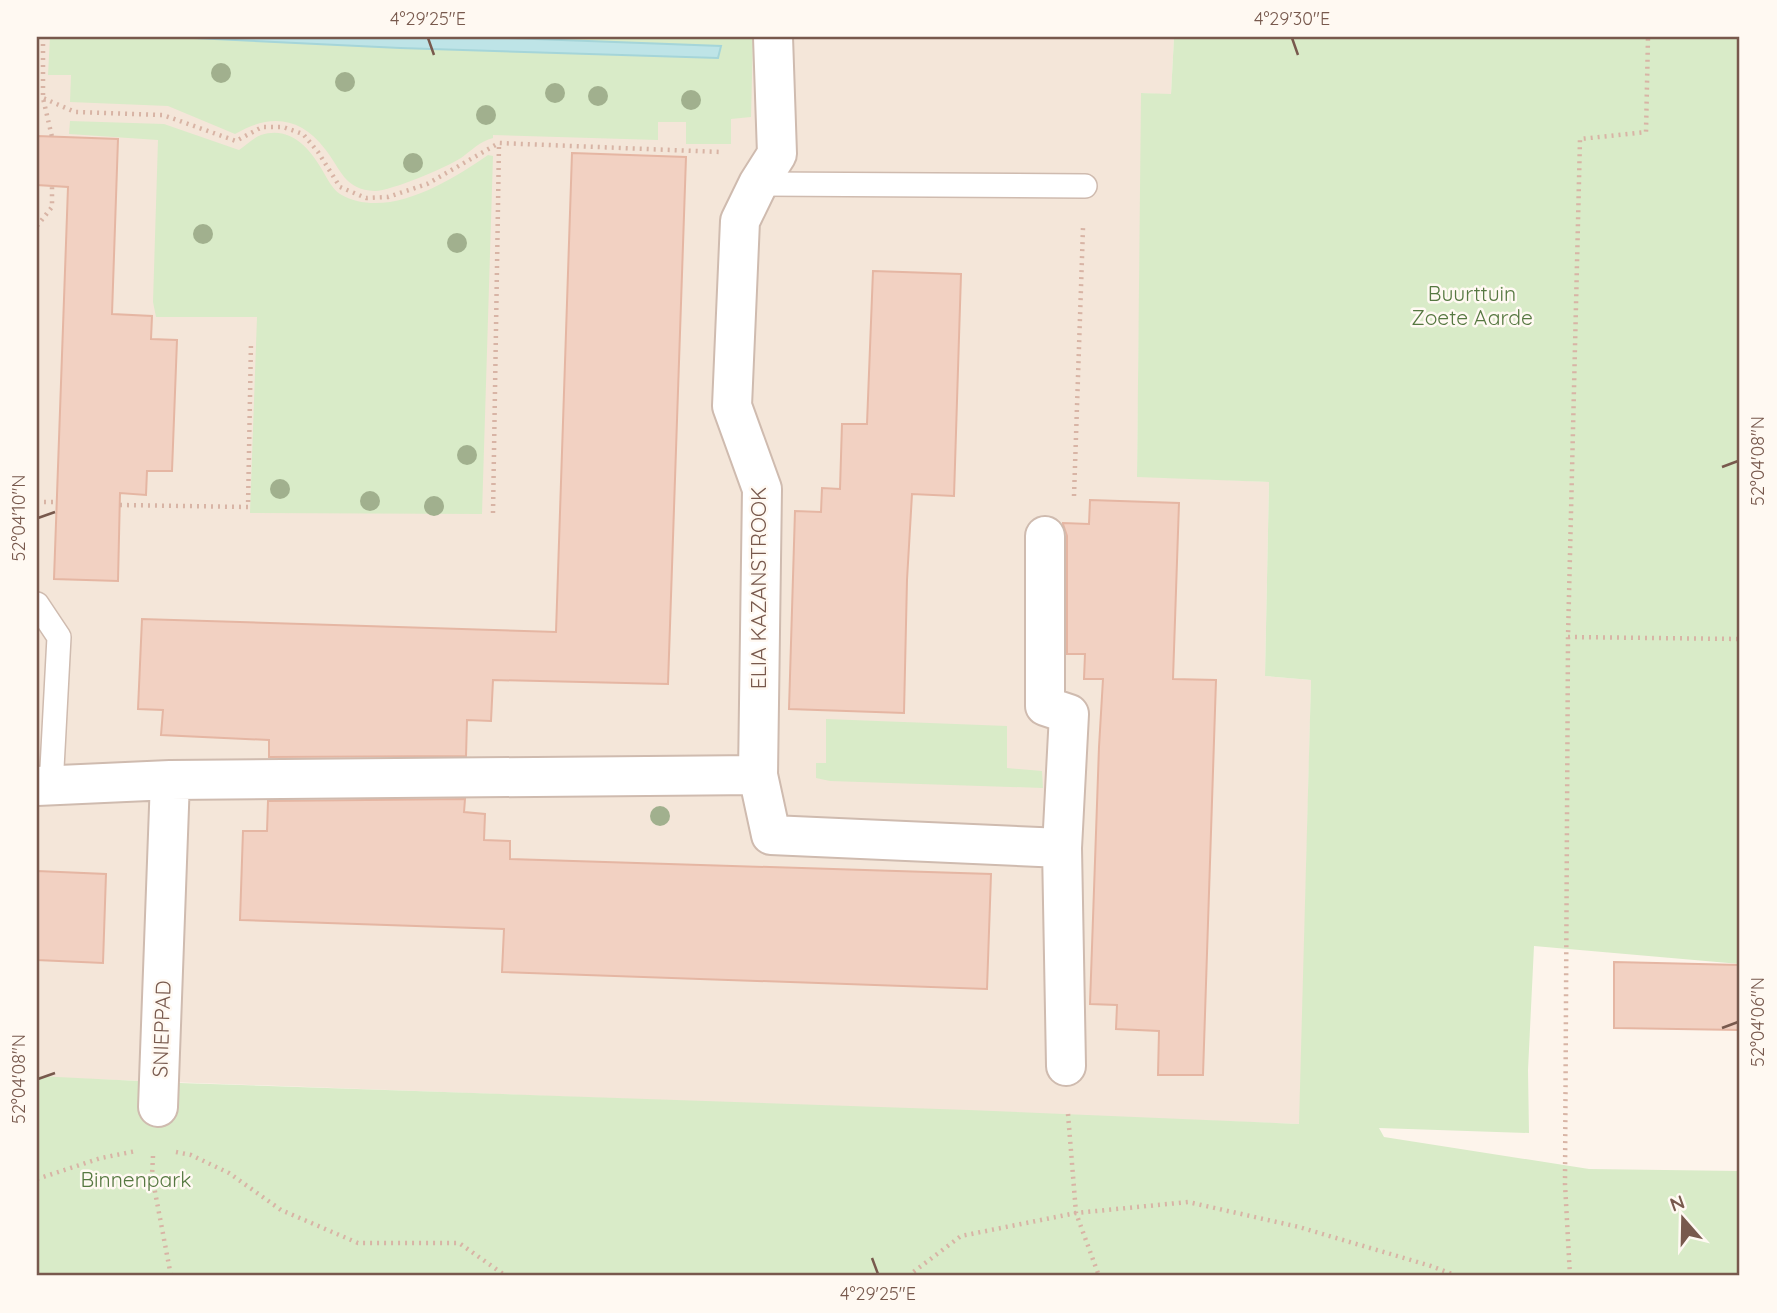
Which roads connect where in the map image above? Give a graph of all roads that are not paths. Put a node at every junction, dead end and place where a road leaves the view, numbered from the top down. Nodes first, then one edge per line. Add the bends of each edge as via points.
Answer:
1 (773, 37) edge
2 (767, 169) junction
3 (1085, 186) road end
4 (1045, 536) road end
5 (37, 604) edge
6 (758, 775) junction
7 (170, 780) junction
8 (44, 787) edge
9 (1062, 848) junction
10 (1066, 1066) dead end
11 (159, 1107) road end

1 - 2 street, ELIA KAZANSTROOK
2 - 3 lane
2 - 6 street, ELIA KAZANSTROOK via 740,221 732,406 762,489
4 - 9 street via 1045,706 1069,714
5 - 8 lane via 59,636
6 - 7 street
6 - 9 street, ELIA KAZANSTROOK via 771,835
7 - 8 street
7 - 11 street, SNIEPPAD
9 - 10 street

